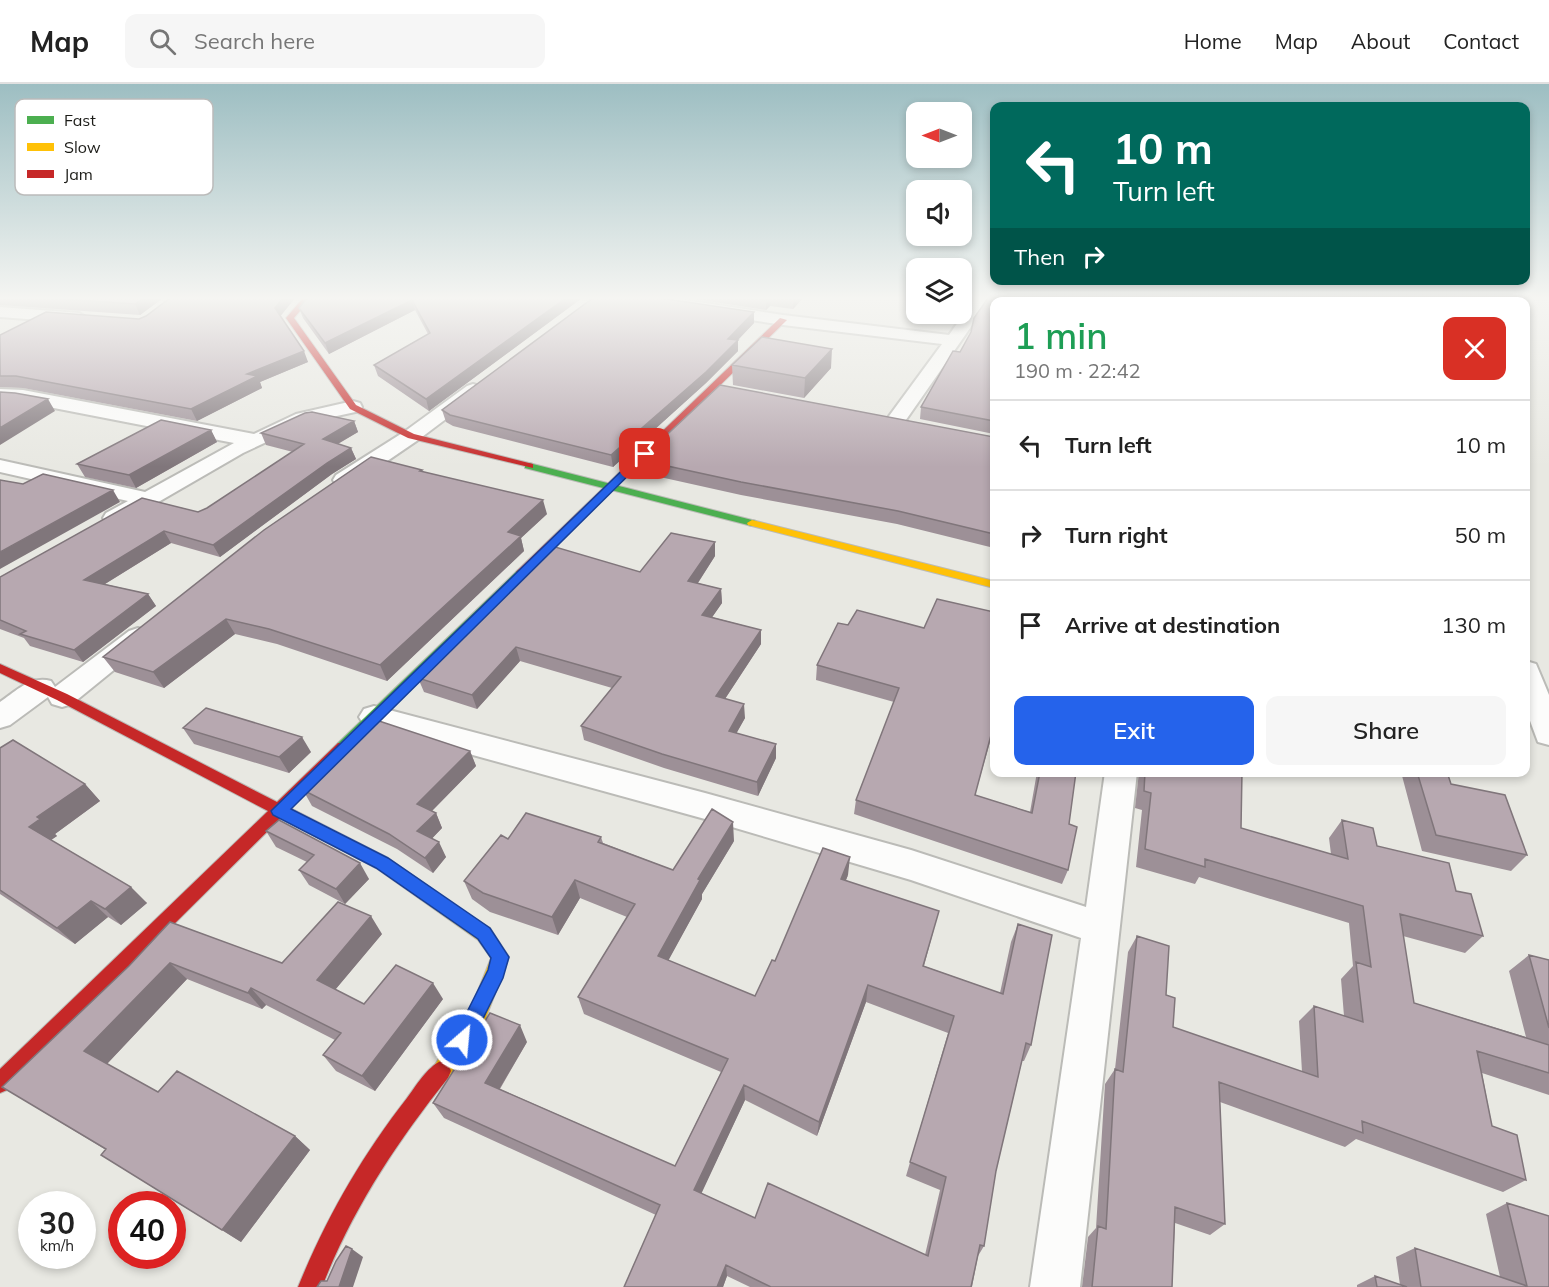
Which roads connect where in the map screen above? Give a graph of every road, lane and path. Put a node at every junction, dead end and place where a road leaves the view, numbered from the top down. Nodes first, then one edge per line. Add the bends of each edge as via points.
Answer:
1 (316, 354) edge
2 (749, 354) edge
3 (942, 354) edge
4 (485, 381) edge
5 (715, 388) junction
6 (737, 393) edge
7 (0, 395) edge
8 (353, 407) junction
9 (871, 418) edge
10 (894, 423) junction
11 (916, 427) edge
12 (411, 436) junction
13 (257, 441) junction
14 (0, 466) edge
15 (609, 486) junction
16 (324, 494) edge
17 (148, 499) junction
18 (98, 526) edge
19 (990, 584) edge
20 (153, 625) edge
21 (0, 668) edge
22 (1530, 684) edge
23 (52, 692) junction
24 (0, 717) edge
25 (374, 717) junction
26 (1542, 721) edge
27 (1119, 777) edge
28 (279, 811) junction
29 (1100, 928) junction
30 (0, 1083) edge
31 (310, 1287) edge
32 (1055, 1287) edge

1 - 8 street
2 - 5 street
3 - 10 street
4 - 12 street
5 - 6 street
5 - 15 street
7 - 13 street via 23,396
8 - 12 street
8 - 13 street via 303,418
9 - 10 street
10 - 11 street
12 - 15 street
12 - 16 street
13 - 17 street via 236,448
14 - 17 street
15 - 19 street
15 - 25 street
17 - 18 street
20 - 23 street
21 - 23 street
22 - 26 street
23 - 24 street
23 - 28 street
25 - 28 street
25 - 29 street via 911,865
27 - 29 street
28 - 30 street
28 - 31 street via 382,863 484,934 500,957 497,972 462,1040 400,1121 362,1182
29 - 32 street

